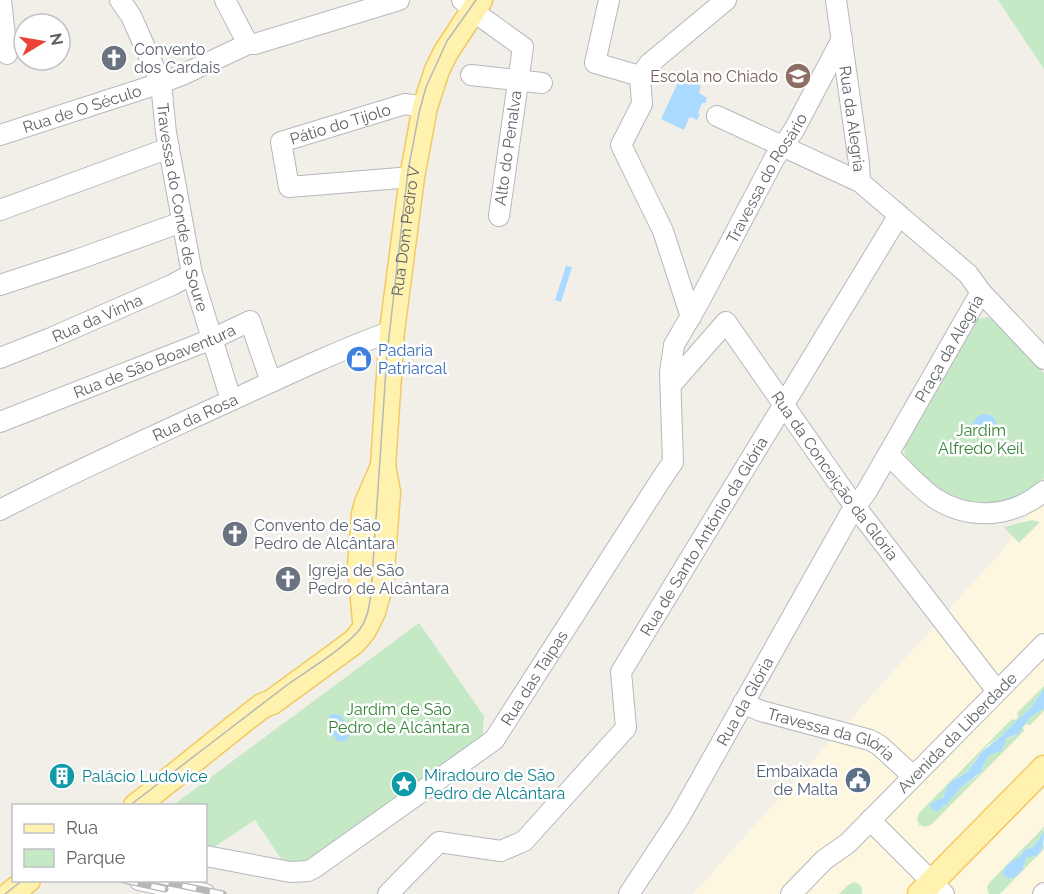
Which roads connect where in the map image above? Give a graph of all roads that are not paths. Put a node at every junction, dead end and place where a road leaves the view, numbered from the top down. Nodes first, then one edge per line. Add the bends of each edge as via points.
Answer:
1 (1, 0) edge
2 (120, 0) edge
3 (225, 0) edge
4 (399, 0) edge
5 (609, 0) edge
6 (726, 0) edge
7 (836, 0) edge
8 (472, 3) edge
9 (842, 39) junction
10 (248, 44) junction
11 (7, 54) dead end
12 (471, 75) dead end
13 (639, 76) junction
14 (518, 80) junction
15 (161, 83) junction
16 (542, 83) dead end
17 (425, 107) junction
18 (717, 116) dead end
19 (0, 135) edge
20 (783, 147) junction
21 (169, 148) junction
22 (412, 177) junction
23 (860, 182) junction
24 (0, 210) edge
25 (899, 215) junction
26 (499, 216) dead end
27 (182, 222) junction
28 (192, 274) junction
29 (0, 285) edge
30 (981, 292) junction
31 (691, 317) junction
32 (392, 331) junction
33 (212, 339) junction
34 (0, 358) edge
35 (1044, 359) edge
36 (271, 382) junction
37 (671, 385) junction
38 (231, 400) junction
39 (783, 404) junction
40 (0, 422) edge
41 (888, 454) junction
42 (1042, 496) edge
43 (855, 507) junction
44 (0, 510) edge
45 (1044, 644) edge
46 (998, 691) junction
47 (743, 703) junction
48 (1044, 768) edge
49 (913, 776) junction
50 (139, 804) edge
51 (870, 820) junction
52 (207, 856) edge
53 (25, 882) edge
54 (149, 882) edge
55 (932, 890) edge
56 (10, 894) edge
57 (206, 894) edge
58 (388, 894) edge
59 (629, 894) edge
60 (791, 894) edge

1 - 11 street
2 - 15 street, Travessa do Conde de Soure
3 - 10 street
4 - 10 street, Rua de O Século
5 - 13 street via 595,63
6 - 13 street
7 - 9 street, Rua da Alegria
8 - 14 street, Alto do Penalva via 484,20 523,46
8 - 17 main road, Rua Dom Pedro V via 441,61
9 - 20 street, Travessa do Rosário
9 - 23 street, Rua da Alegria
10 - 15 street, Rua de O Século
12 - 14 street
13 - 31 street via 642,104 621,145 663,231
14 - 16 street
14 - 26 street, Alto do Penalva
15 - 19 street, Rua de O Século
15 - 21 street, Travessa do Conde de Soure
17 - 22 main road, Rua Dom Pedro V
17 - 22 street, Pátio do Tijolo via 405,104 281,142 289,188
18 - 20 street
20 - 23 street
20 - 31 street, Travessa do Rosário
21 - 24 street
21 - 27 street, Travessa do Conde de Soure
22 - 32 main road, Rua Dom Pedro V
23 - 25 street, Rua da Alegria
25 - 30 street, Rua da Alegria via 963,269
25 - 39 street, Rua de Santo António da Glória
27 - 28 street, Travessa do Conde de Soure
27 - 29 street
28 - 33 street, Travessa do Conde de Soure
28 - 34 street, Rua da Vinha
30 - 35 street, Praça da Alegria
30 - 41 street, Praça da Alegria
31 - 37 street, Rua das Taipas via 675,345
32 - 36 street, Rua da Rosa
32 - 50 main road, Rua Dom Pedro V via 383,466 364,514 360,566 364,630 354,642 262,706
33 - 36 street, Rua de São Boaventura via 250,321
33 - 38 street, Travessa do Conde de Soure
33 - 40 street, Rua de São Boaventura
36 - 38 street, Rua da Rosa
37 - 39 street, Rua da Conceição da Glória via 726,322
37 - 52 street, Rua das Taipas via 672,462 494,740 308,871 290,872
38 - 44 street, Rua da Rosa
39 - 43 street, Rua da Conceição da Glória
39 - 58 street, Rua de Santo António da Glória via 621,672 626,728 524,841 501,851 439,842
41 - 42 street via 935,498 962,511 992,514
41 - 43 street, Praça da Alegria
43 - 46 street, Rua da Conceição da Glória
43 - 47 street, Rua da Glória
45 - 46 street, Avenida da Liberdade
46 - 49 street, Avenida da Liberdade
47 - 49 street, Travessa da Glória via 875,742
47 - 59 street, Rua da Glória via 679,818
48 - 55 main road
49 - 51 street, Avenida da Liberdade
51 - 55 street
51 - 60 street, Avenida da Liberdade
53 - 56 main road
54 - 57 street

